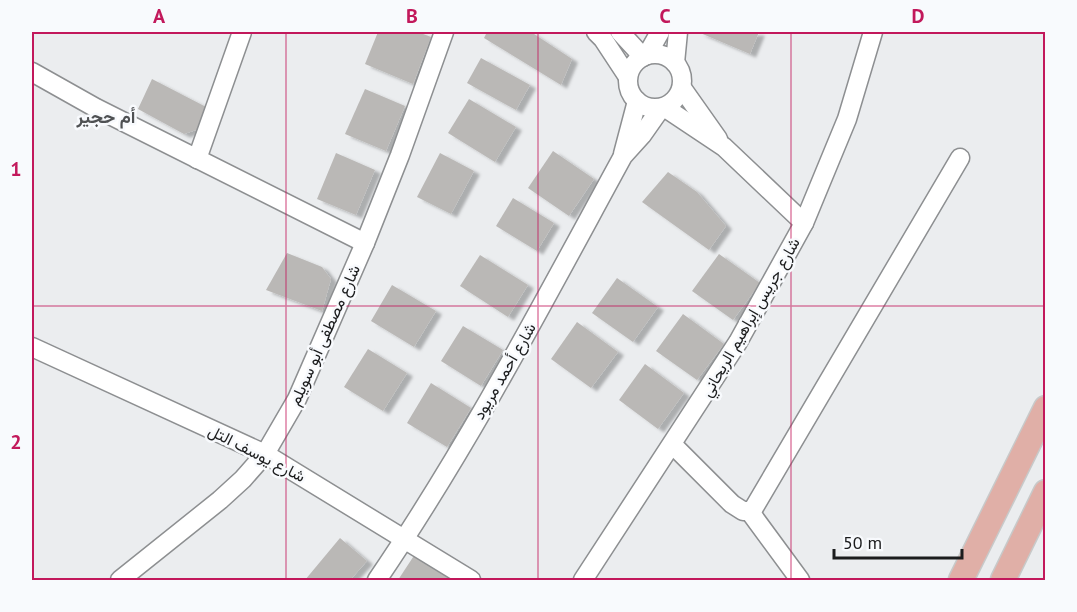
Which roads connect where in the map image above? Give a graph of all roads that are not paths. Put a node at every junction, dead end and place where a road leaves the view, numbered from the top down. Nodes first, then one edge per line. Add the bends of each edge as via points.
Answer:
1 (242, 32) edge
2 (444, 32) edge
3 (596, 32) edge
4 (620, 32) edge
5 (660, 32) edge
6 (678, 32) edge
7 (873, 32) edge
8 (645, 56) junction
9 (675, 63) junction
10 (32, 72) edge
11 (628, 77) junction
12 (682, 88) junction
13 (637, 101) junction
14 (663, 107) junction
15 (724, 147) junction
16 (623, 156) junction
17 (960, 158) dead end
18 (198, 159) junction
19 (804, 223) junction
20 (365, 243) junction
21 (32, 346) edge
22 (1046, 408) edge
23 (673, 445) junction
24 (265, 454) junction
25 (1046, 492) edge
26 (750, 512) junction
27 (405, 539) junction
28 (120, 580) edge
29 (377, 580) edge
30 (471, 580) edge
31 (583, 580) edge
32 (800, 580) edge
33 (961, 580) edge
34 (1003, 580) edge

1 - 18 street
2 - 20 street, شارع مصطفى أبو سويلم
3 - 11 street
4 - 8 street
5 - 8 street
6 - 9 street
7 - 19 street, شارع جريس إبراهيم الريحاني via 848,119
8 - 9 street via 665,56
8 - 11 street via 633,65
9 - 12 street via 682,75
10 - 18 street
11 - 13 street via 628,86
12 - 14 street via 677,98
12 - 15 street
13 - 14 street via 648,108
13 - 16 street, شارع أحمد مريود
14 - 15 street
14 - 16 street, شارع أحمد مريود
15 - 19 street
16 - 27 street, شارع أحمد مريود via 517,350
17 - 26 street
18 - 20 street
19 - 23 street, شارع جريس إبراهيم الريحاني via 738,342
20 - 24 street, شارع مصطفى أبو سويلم via 297,399
21 - 24 street, شارع يوسف التل
22 - 33 main road
23 - 26 street via 732,504
23 - 31 street, شارع جريس إبراهيم الريحاني
24 - 27 street, شارع يوسف التل
24 - 28 street, شارع مصطفى أبو سويلم via 220,500
25 - 34 main road
26 - 32 street
27 - 29 street, شارع أحمد مريود
27 - 30 street, شارع يوسف التل

